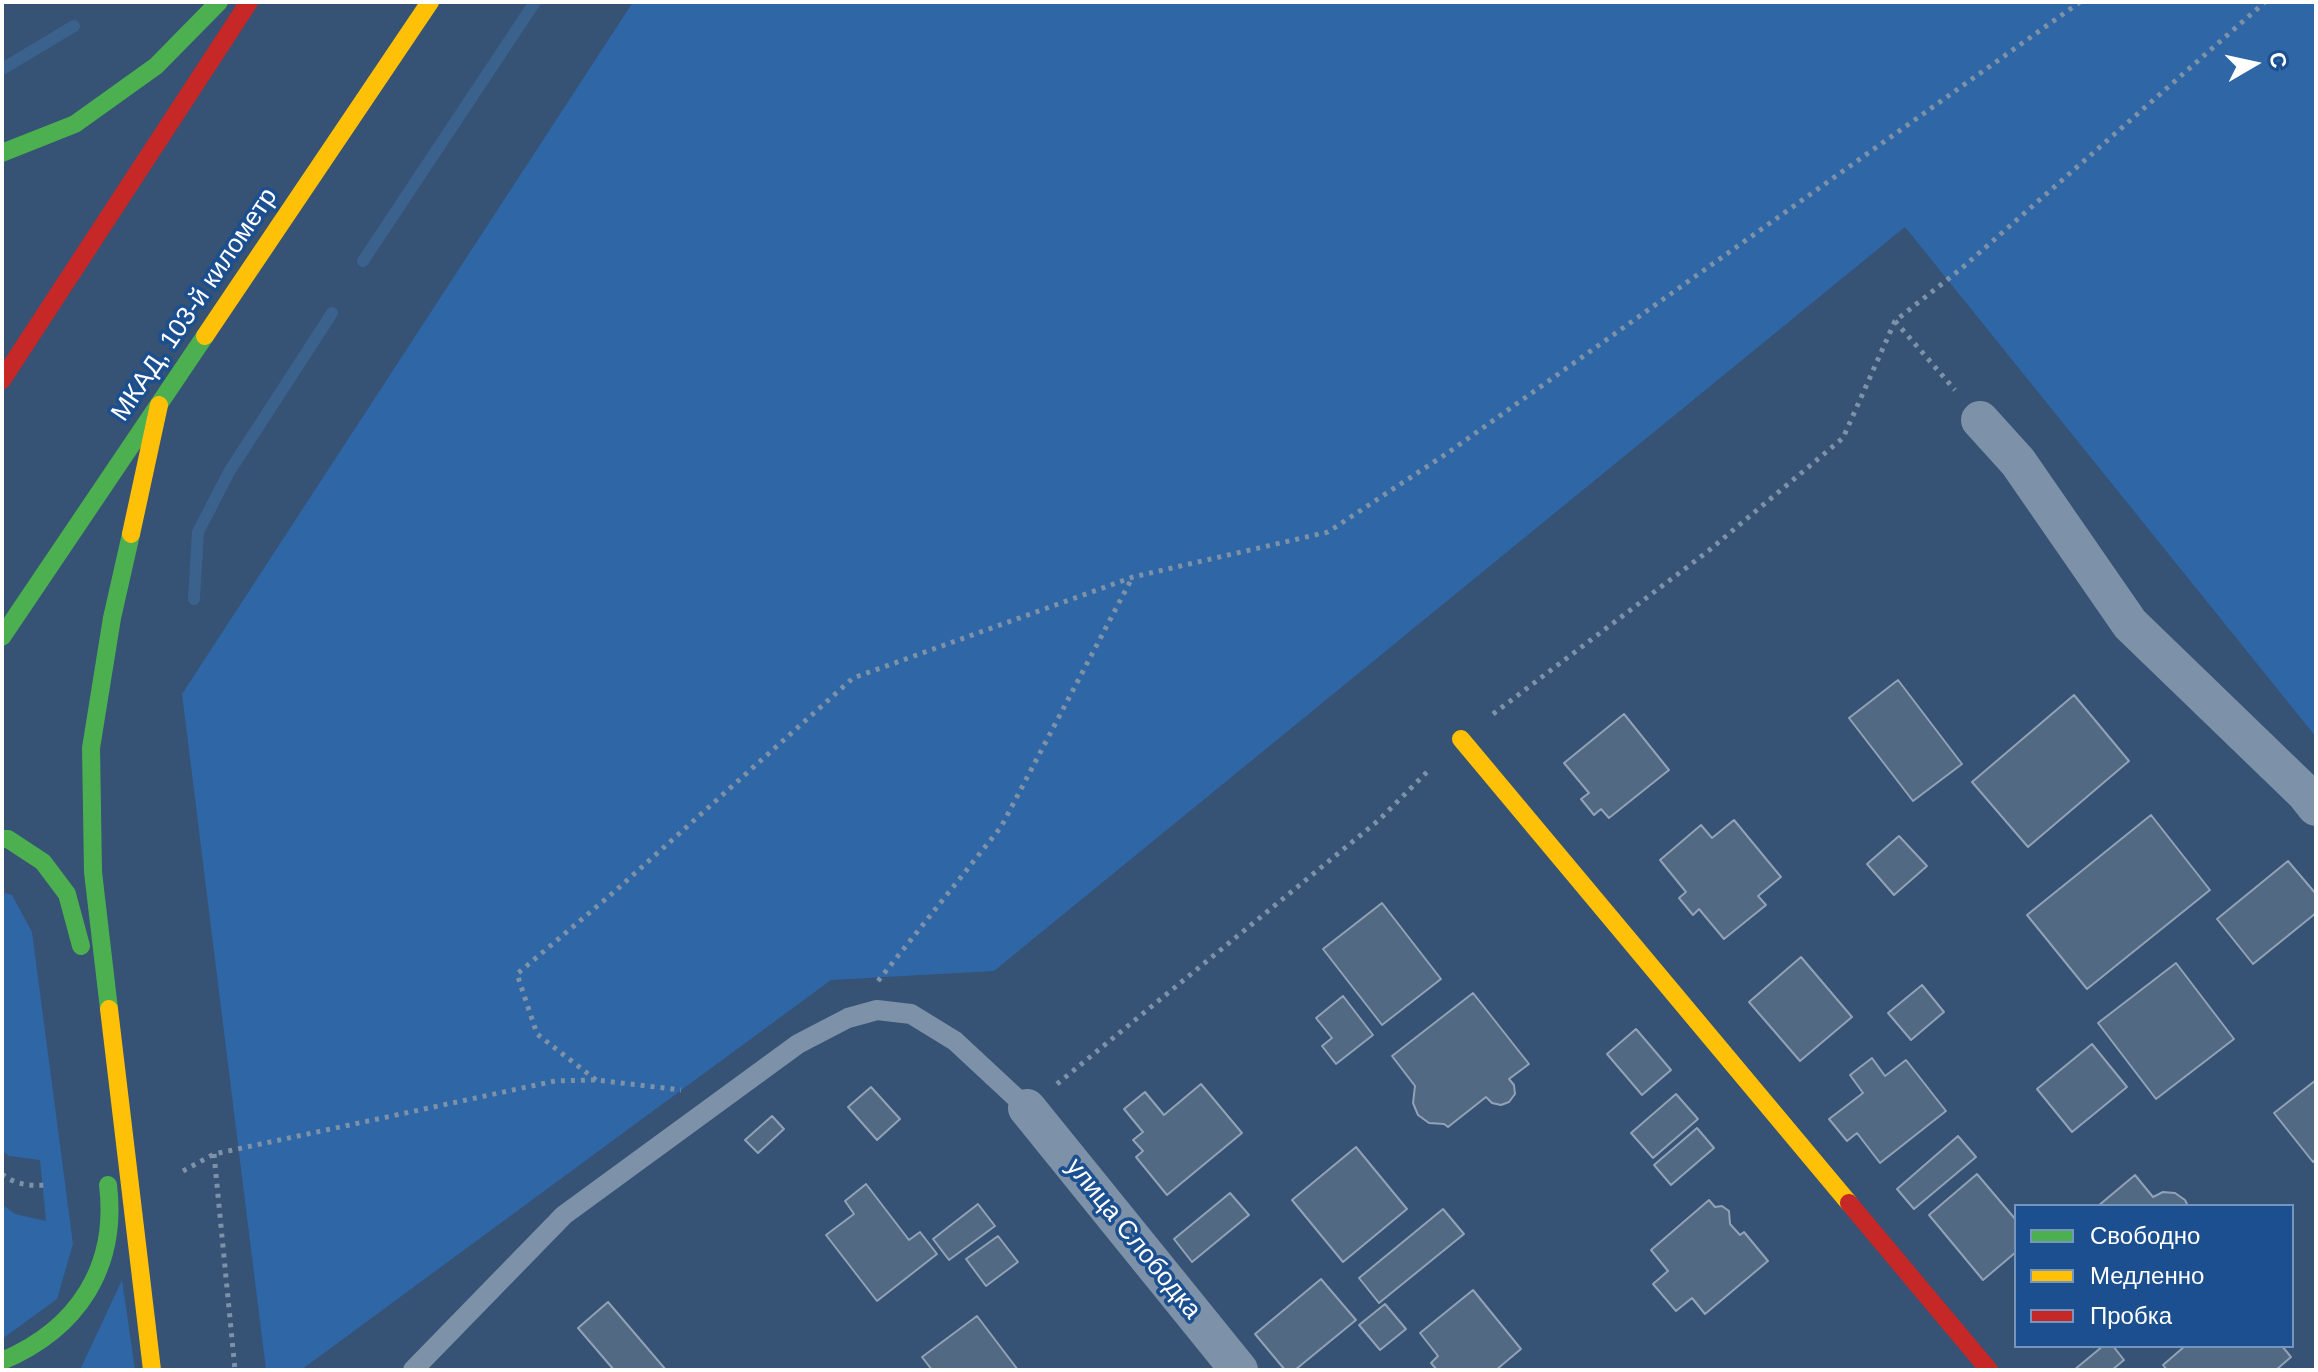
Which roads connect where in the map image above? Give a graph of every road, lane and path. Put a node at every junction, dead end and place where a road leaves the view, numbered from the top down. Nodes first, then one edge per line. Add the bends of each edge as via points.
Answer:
1 (219, 2) edge
2 (249, 2) edge
3 (430, 2) edge
4 (2080, 2) edge
5 (2265, 2) edge
6 (2, 153) edge
7 (1895, 321) junction
8 (2, 380) edge
9 (159, 405) junction
10 (1980, 420) joint
11 (1133, 577) junction
12 (2, 637) edge
13 (1461, 739) junction
14 (2316, 807) edge
15 (2, 839) edge
16 (84, 969) dead end
17 (848, 1018) junction
18 (596, 1080) junction
19 (739, 1089) junction
20 (1027, 1108) junction
21 (214, 1154) junction
22 (107, 1170) dead end
23 (183, 1171) dead end
24 (2, 1174) edge
25 (47, 1185) dead end
26 (2, 1361) edge
27 (152, 1370) edge
28 (235, 1370) edge
29 (413, 1370) edge
30 (1239, 1370) edge
31 (1989, 1370) edge

1 - 6 main road via 156,66 75,124
2 - 8 main road
3 - 9 main road, МКАД, 103-й километр
4 - 11 path via 1449,452 1328,532
5 - 7 path
7 - 10 path
7 - 13 path via 1843,438 1707,552
9 - 12 main road, МКАД, 103-й километр
9 - 27 main road via 112,618 91,748 93,872
10 - 14 street via 2018,462 2130,624
11 - 17 path via 1001,827
11 - 18 path via 853,678 517,974 537,1034
13 - 20 path via 1379,820
13 - 31 main road
15 - 16 main road via 43,862 67,894
17 - 19 lane via 798,1044
17 - 20 lane via 877,1010 911,1014 955,1041
18 - 19 path via 668,1090
18 - 21 path via 555,1081
19 - 29 lane via 564,1215
20 - 30 street, улица Слободка
21 - 23 path
21 - 28 path
22 - 26 main road via 105,1256 80,1304 47,1336
24 - 25 path via 27,1187

